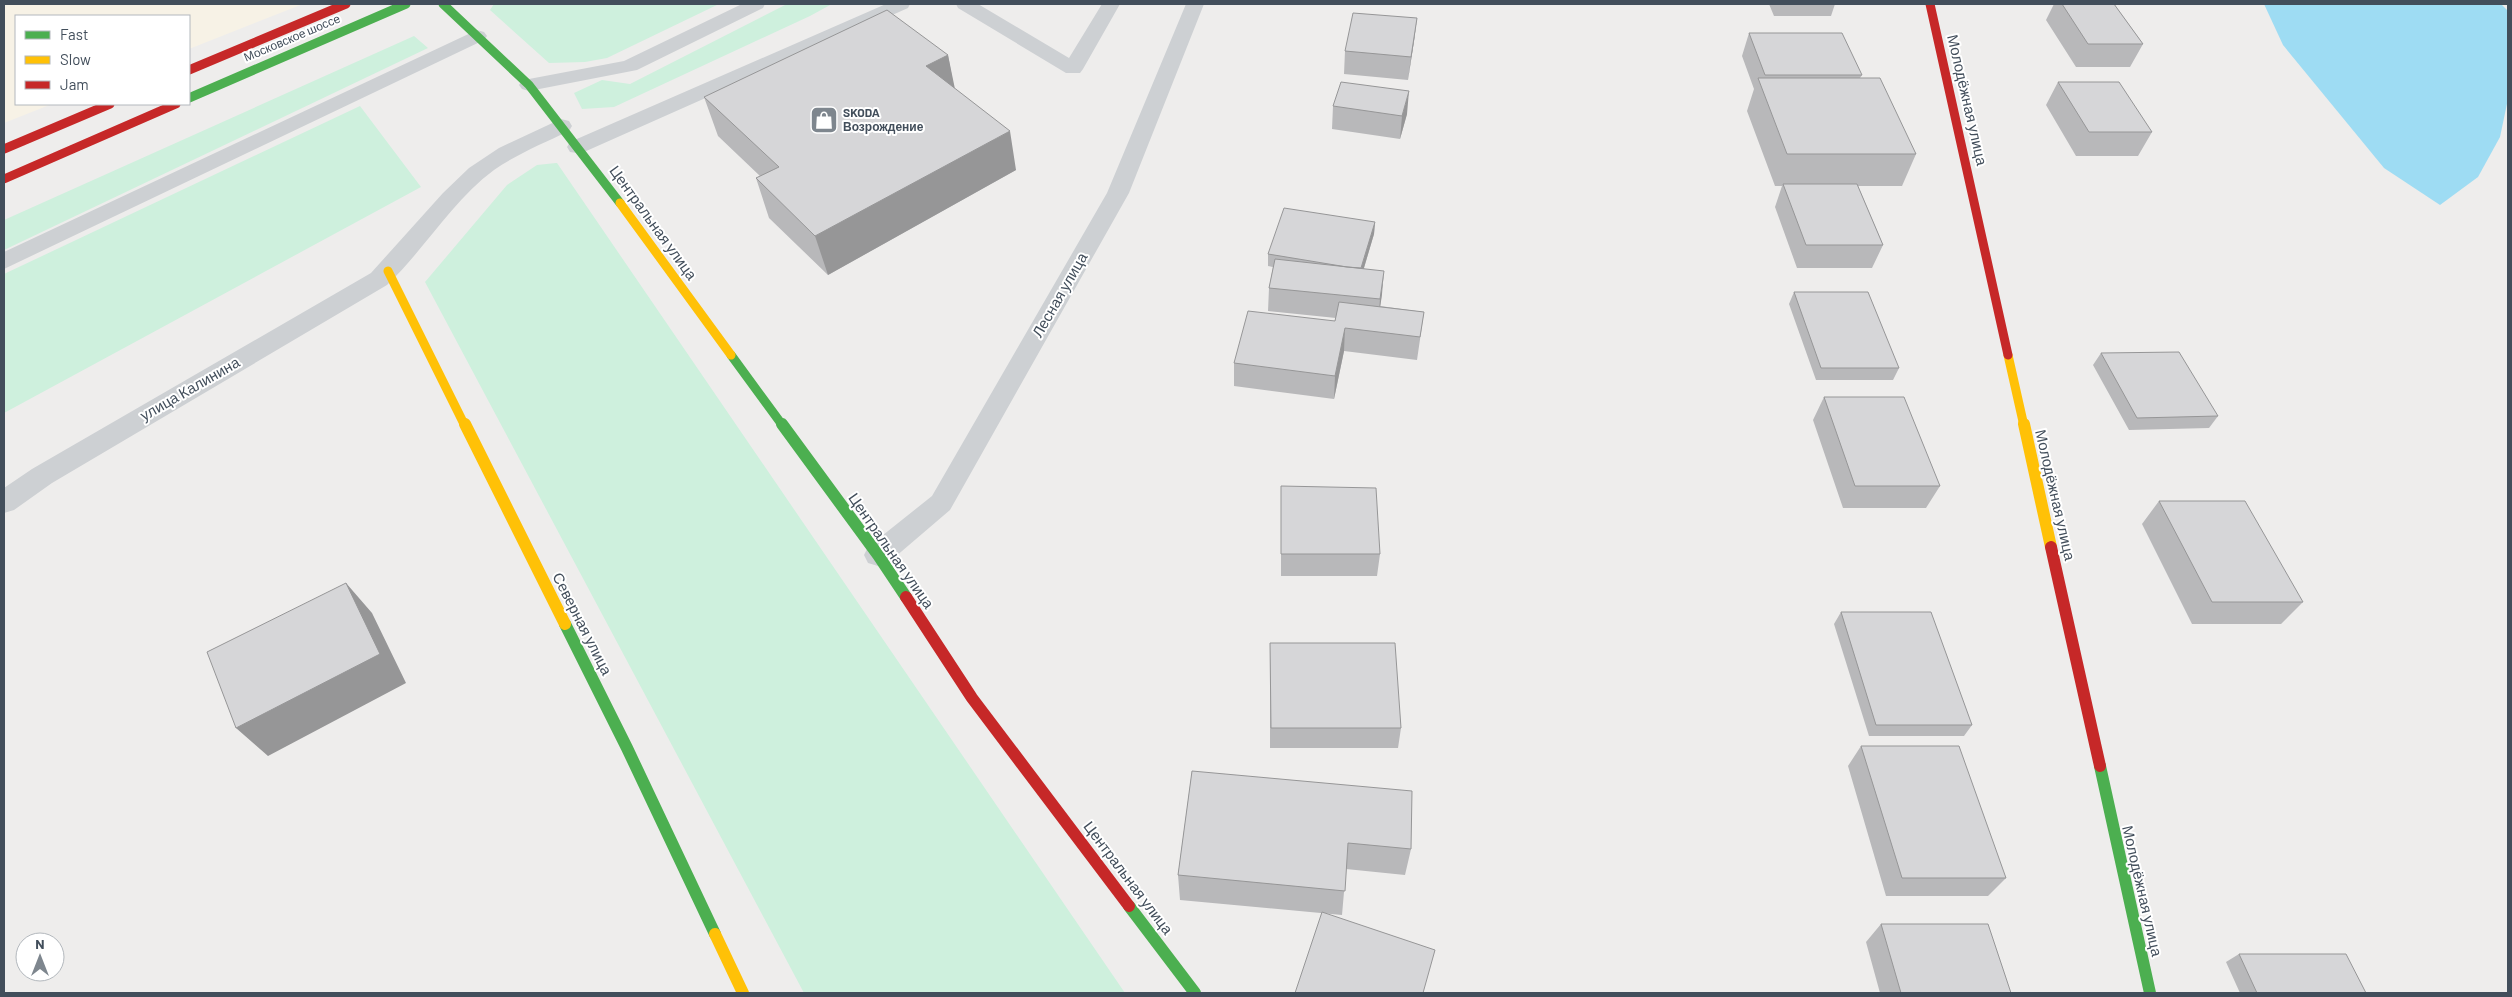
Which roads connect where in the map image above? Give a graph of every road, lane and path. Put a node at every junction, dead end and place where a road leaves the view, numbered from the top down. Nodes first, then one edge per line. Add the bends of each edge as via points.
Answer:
1 (346, 4) edge
2 (406, 4) edge
3 (443, 4) edge
4 (756, 4) edge
5 (901, 4) edge
6 (965, 4) edge
7 (1111, 4) edge
8 (1195, 4) edge
9 (1930, 4) edge
10 (477, 36) junction
11 (190, 70) edge
12 (528, 85) junction
13 (190, 98) edge
14 (108, 105) edge
15 (174, 105) edge
16 (561, 126) junction
17 (577, 147) junction
18 (4, 149) edge
19 (4, 179) edge
20 (4, 262) edge
21 (383, 275) junction
22 (4, 502) edge
23 (878, 555) junction
24 (742, 993) edge
25 (1195, 993) edge
26 (2150, 993) edge

1 - 11 street, Московское шоссе
2 - 13 street, Московское шоссе
3 - 10 street, Центральная улица
4 - 12 lane via 630,66
5 - 17 lane
6 - 7 lane via 1074,68
8 - 23 lane, Лесная улица via 1118,193 941,503
9 - 26 street, Молодёжная улица
10 - 12 street, Центральная улица
10 - 20 lane
12 - 16 street, Центральная улица
14 - 18 street
15 - 19 street
16 - 17 street, Центральная улица
16 - 21 street, улица Калинина via 499,157 477,173
17 - 23 street, Центральная улица
21 - 22 street, улица Калинина via 42,476
21 - 24 street, Северная улица via 627,748
23 - 25 street, Центральная улица via 972,698

